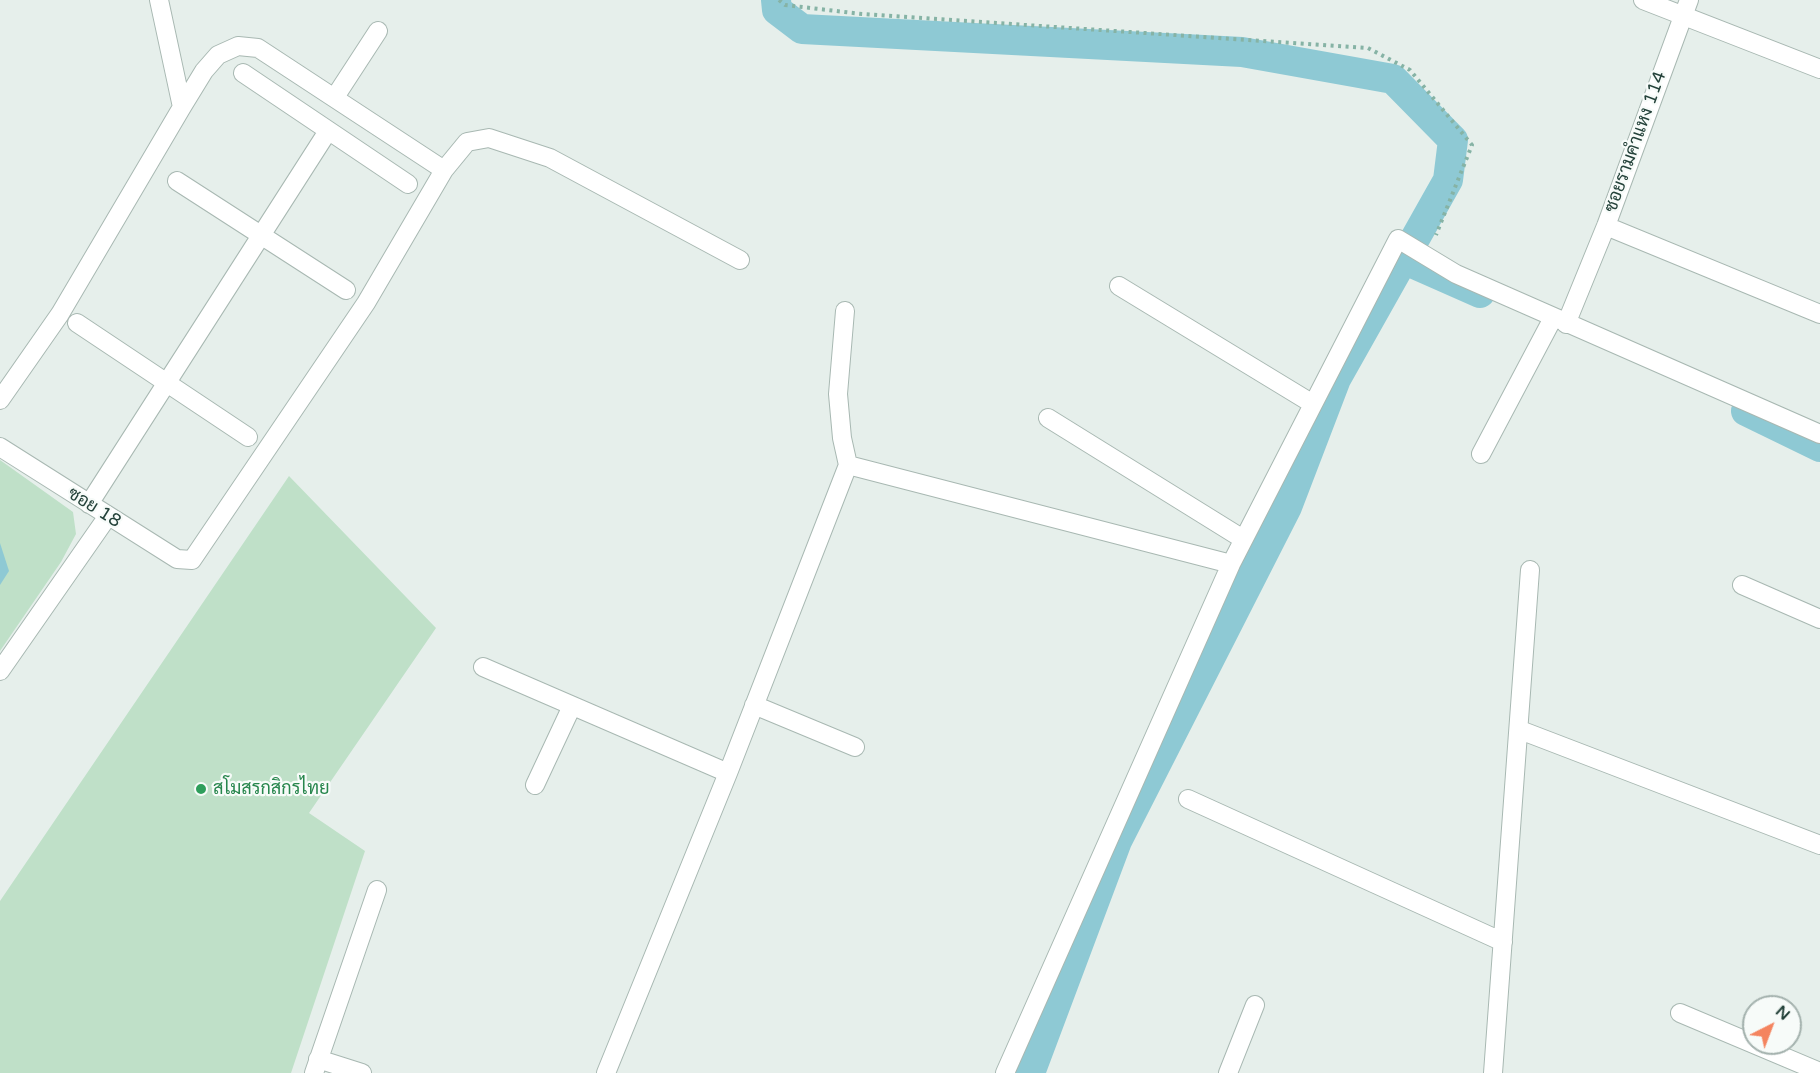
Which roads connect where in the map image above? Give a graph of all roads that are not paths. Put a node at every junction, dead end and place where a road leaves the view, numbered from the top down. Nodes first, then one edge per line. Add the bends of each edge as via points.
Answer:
1 (159, 0) edge
2 (1644, 0) edge
3 (1686, 8) edge
4 (378, 31) dead end
5 (1820, 69) edge
6 (243, 73) dead end
7 (335, 97) junction
8 (182, 107) junction
9 (328, 131) junction
10 (444, 170) junction
11 (177, 182) dead end
12 (408, 184) dead end
13 (1606, 226) junction
14 (261, 236) junction
15 (740, 260) dead end
16 (1119, 286) dead end
17 (346, 290) dead end
18 (845, 310) dead end
19 (1820, 314) edge
20 (1559, 321) junction
21 (77, 323) dead end
22 (167, 383) junction
23 (0, 400) edge
24 (1313, 404) junction
25 (1048, 417) dead end
26 (1820, 434) edge
27 (248, 436) dead end
28 (0, 447) edge
29 (1481, 454) dead end
30 (848, 465) junction
31 (89, 504) junction
32 (108, 516) junction
33 (1243, 539) junction
34 (1231, 564) junction
35 (1530, 570) dead end
36 (1742, 585) dead end
37 (1820, 619) edge
38 (483, 667) dead end
39 (0, 671) edge
40 (754, 705) junction
41 (572, 706) junction
42 (1520, 730) junction
43 (855, 747) dead end
44 (728, 773) junction
45 (534, 785) dead end
46 (1188, 799) dead end
47 (1820, 845) edge
48 (377, 890) dead end
49 (1503, 942) junction
50 (1255, 1005) dead end
51 (1680, 1013) dead end
52 (316, 1066) edge
53 (1231, 1072) edge
54 (1820, 1072) edge
55 (362, 1073) edge
56 (606, 1073) edge
57 (1005, 1073) edge
58 (1493, 1073) edge

1 - 8 street
2 - 3 street
3 - 5 street
3 - 13 street, ซอยรามคำแหง 114
4 - 7 street
6 - 9 street
7 - 8 street via 258,48 238,46 218,55
7 - 10 street
8 - 23 street via 60,314
9 - 12 street
9 - 14 street
10 - 15 street via 467,142 489,138 550,158
10 - 32 street, ซอย 18 via 366,303 192,560 177,559
11 - 14 street
13 - 19 street
13 - 20 street, ซอยรามคำแหง 114 via 1582,283
14 - 17 street
14 - 22 street
16 - 24 street
18 - 30 street via 838,394
20 - 24 street via 1456,274 1398,239
20 - 26 street
20 - 29 street, ซอยรามคำแหง 114
21 - 22 street
22 - 27 street
22 - 31 street
24 - 33 street
25 - 33 street
28 - 31 street, ซอย 18
30 - 34 street
30 - 40 street
31 - 32 street, ซอย 18
32 - 39 street
33 - 34 street
34 - 57 street
35 - 42 street
36 - 37 street
38 - 41 street
40 - 43 street
40 - 44 street
41 - 44 street
41 - 45 street
42 - 47 street
42 - 49 street
44 - 56 street
46 - 49 street
48 - 52 street
49 - 58 street
50 - 53 street
51 - 54 street
52 - 55 street

